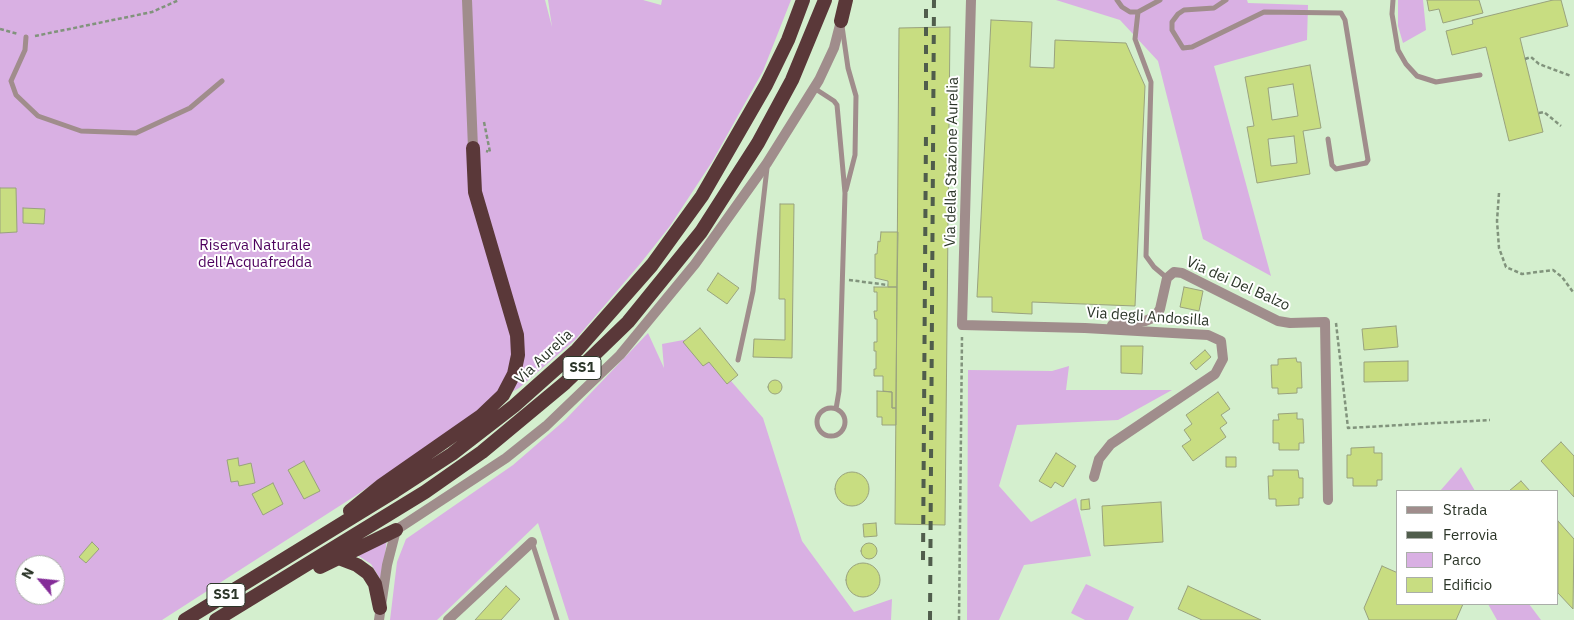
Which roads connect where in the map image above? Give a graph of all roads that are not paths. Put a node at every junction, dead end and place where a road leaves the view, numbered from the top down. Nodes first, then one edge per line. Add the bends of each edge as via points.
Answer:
1 (467, 0) edge
2 (804, 0) edge
3 (825, 0) edge
4 (846, 0) edge
5 (971, 0) edge
6 (1118, 0) edge
7 (1160, 0) edge
8 (1226, 0) edge
9 (1393, 0) edge
10 (1138, 12) junction
11 (842, 21) junction
12 (26, 37) road end
13 (1480, 75) dead end
14 (222, 80) dead end
15 (814, 88) junction
16 (1328, 139) dead end
17 (473, 148) joint
18 (768, 163) junction
19 (845, 193) junction
20 (1167, 278) junction
21 (962, 325) joint
22 (1085, 328) junction
23 (738, 360) dead end
24 (836, 409) junction
25 (1094, 477) dead end
26 (1328, 500) dead end
27 (396, 530) junction
28 (325, 533) junction
29 (532, 542) joint
30 (336, 557) junction
31 (380, 614) edge
32 (187, 618) edge
33 (216, 620) edge
34 (231, 620) edge
35 (448, 620) edge
36 (557, 620) edge

1 - 17 street
2 - 28 highway, Via Aurelia / SS1 via 775,68 722,164 665,249 615,310 547,379 486,428 406,484
3 - 33 highway, SS1 via 782,101 734,181 676,265 624,326 565,384 482,452 425,492
4 - 11 highway
5 - 21 street, Via della Stazione Aurelia
6 - 10 lane via 1130,12
7 - 10 lane
8 - 16 lane via 1214,8 1184,10 1178,14 1172,22 1172,30 1183,48 1192,47 1264,12 1340,13 1345,20 1368,160 1336,169 1332,165
9 - 13 lane via 1398,50 1417,76 1436,82
10 - 20 lane via 1135,39 1151,82 1146,256
11 - 15 street
11 - 19 lane via 848,68 856,96 854,155
12 - 14 lane via 25,50 11,80 16,95 38,116 81,131 136,133 190,108
15 - 18 street
15 - 19 lane via 837,105
17 - 28 highway via 477,199 517,335 518,355 514,374 503,395 485,412 457,435 374,491
18 - 23 lane via 753,291
18 - 27 street via 695,264 633,340 588,388 506,458
19 - 24 lane
20 - 22 street, Via dei Del Balzo via 1155,317
20 - 26 street, Via dei Del Balzo via 1172,273 1182,273 1278,321 1324,322
21 - 22 street, Via degli Andosilla
22 - 25 street, Via degli Andosilla via 1208,335 1221,341 1223,355 1220,367 1211,378 1111,444 1099,459
24 - 24 lane via 825,409 818,416 817,426 828,436 838,435 844,428 844,417
27 - 30 highway
27 - 31 street via 390,546
28 - 32 highway, Via Aurelia / SS1
29 - 35 street
29 - 36 lane
30 - 31 highway via 368,573 375,584
30 - 34 highway

